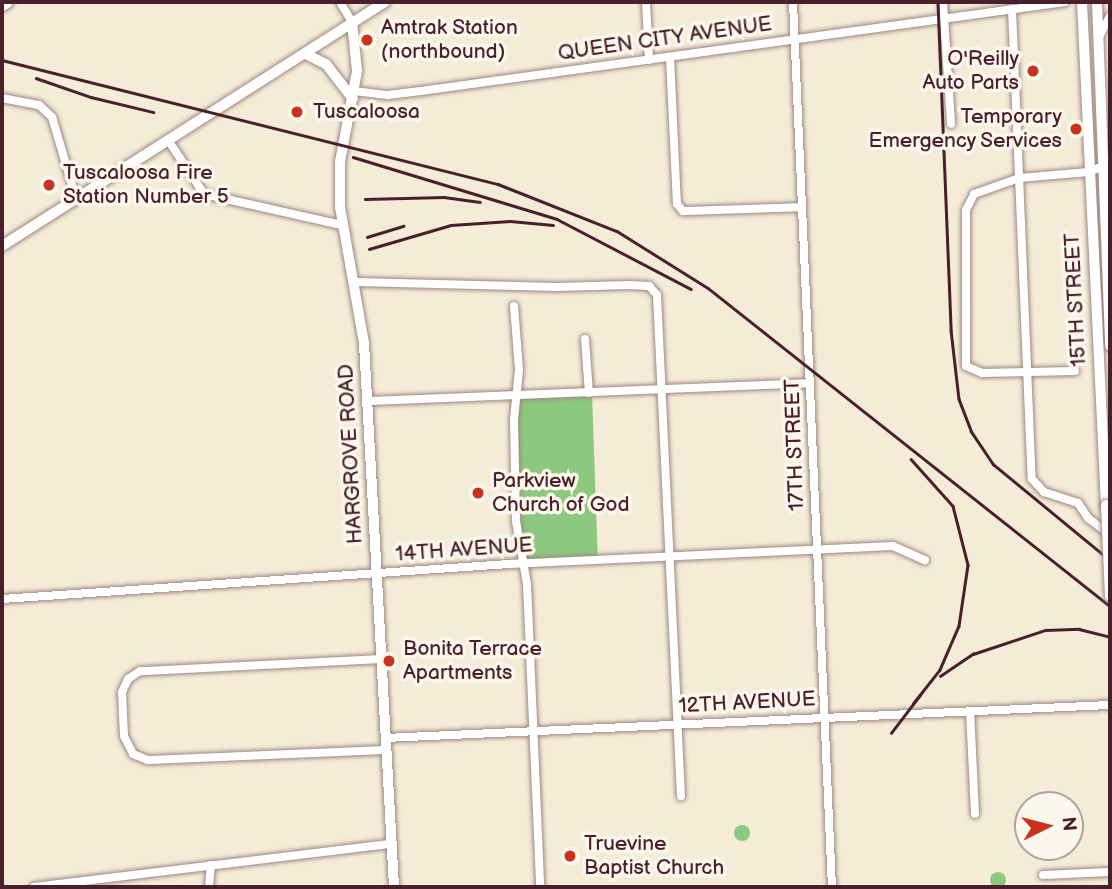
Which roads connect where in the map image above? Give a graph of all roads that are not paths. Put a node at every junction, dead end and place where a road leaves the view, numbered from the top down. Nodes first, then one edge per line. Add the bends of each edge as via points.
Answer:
1 (7, 2) edge
2 (340, 2) edge
3 (385, 2) edge
4 (646, 2) edge
5 (793, 2) edge
6 (943, 2) edge
7 (1065, 2) edge
8 (1082, 2) edge
9 (1097, 2) edge
10 (2, 5) edge
11 (1007, 7) edge
12 (1110, 16) edge
13 (944, 17) junction
14 (352, 22) junction
15 (794, 39) junction
16 (1099, 45) junction
17 (306, 54) junction
18 (670, 57) junction
19 (649, 60) junction
20 (353, 95) junction
21 (2, 98) edge
22 (951, 124) dead end
23 (168, 140) junction
24 (1107, 164) edge
25 (1089, 172) junction
26 (1019, 178) junction
27 (76, 198) junction
28 (802, 207) junction
29 (342, 225) junction
30 (2, 246) edge
31 (356, 282) junction
32 (513, 306) dead end
33 (585, 339) dead end
34 (1110, 346) edge
35 (1075, 371) dead end
36 (1028, 372) junction
37 (810, 383) junction
38 (662, 389) junction
39 (589, 393) junction
40 (516, 396) junction
41 (368, 401) junction
42 (1110, 534) edge
43 (817, 550) junction
44 (671, 556) junction
45 (925, 560) dead end
46 (522, 563) junction
47 (377, 573) junction
48 (1110, 596) edge
49 (2, 599) edge
50 (381, 659) junction
51 (1110, 705) edge
52 (970, 711) junction
53 (825, 718) junction
54 (678, 724) junction
55 (533, 731) junction
56 (386, 744) junction
57 (681, 796) dead end
58 (975, 814) dead end
59 (391, 844) junction
60 (211, 864) junction
61 (1110, 872) edge
62 (1043, 875) dead end
63 (34, 887) edge
64 (209, 887) edge
65 (394, 887) edge
66 (540, 887) edge
67 (832, 887) edge

1 - 10 highway
2 - 14 street
3 - 14 main road
4 - 19 street
5 - 15 street, 17TH STREET
6 - 13 street
7 - 11 street, QUEEN CITY AVENUE
8 - 25 main road, 15TH STREET
9 - 16 main road, 15TH STREET
11 - 13 street, QUEEN CITY AVENUE
11 - 26 street
12 - 16 street
13 - 15 street, QUEEN CITY AVENUE
13 - 22 street
14 - 17 main road
14 - 20 main road, HARGROVE ROAD via 357,51
15 - 18 street, QUEEN CITY AVENUE
15 - 28 street, 17TH STREET
16 - 24 main road, 15TH STREET
17 - 20 main road via 326,64
17 - 23 main road
18 - 19 street, QUEEN CITY AVENUE
18 - 28 street via 677,204 683,211
19 - 20 street, QUEEN CITY AVENUE via 401,94
20 - 29 main road, HARGROVE ROAD via 340,162
21 - 27 street via 39,105 52,117
23 - 27 main road
23 - 29 street via 204,194
24 - 25 street
24 - 34 main road, 15TH STREET
25 - 26 street
25 - 48 main road, 15TH STREET, bridge
26 - 36 street
26 - 36 street via 974,194 968,201 964,346 966,366 982,373
27 - 30 main road
28 - 37 street, 17TH STREET
29 - 31 main road, HARGROVE ROAD
31 - 38 street via 649,286 657,295
31 - 41 main road, HARGROVE ROAD
32 - 40 street
33 - 39 street
35 - 36 street
36 - 42 street via 1032,479 1044,492 1077,503
37 - 38 street
37 - 43 street, 17TH STREET
38 - 39 street
38 - 44 street
39 - 40 street
40 - 41 street
40 - 46 street via 516,521
41 - 47 main road, HARGROVE ROAD
43 - 44 street, 14TH AVENUE
43 - 45 street, 14TH AVENUE via 893,547
43 - 53 street, 17TH STREET
44 - 46 street, 14TH AVENUE
44 - 54 street
46 - 47 street, 14TH AVENUE
46 - 55 street via 527,584
47 - 49 street, 14TH AVENUE
47 - 50 main road, HARGROVE ROAD
50 - 56 main road, HARGROVE ROAD
50 - 56 street, 12TH AVENUE via 140,671 124,687 124,736 133,754 148,760
51 - 52 street, 12TH AVENUE
52 - 53 street, 12TH AVENUE
52 - 58 street
53 - 54 street, 12TH AVENUE
53 - 67 street, 17TH STREET
54 - 55 street, 12TH AVENUE
54 - 57 street
55 - 56 street, 12TH AVENUE
55 - 66 street
56 - 59 main road, HARGROVE ROAD
59 - 60 street
59 - 65 main road, HARGROVE ROAD
60 - 63 street
60 - 64 street
61 - 62 street

